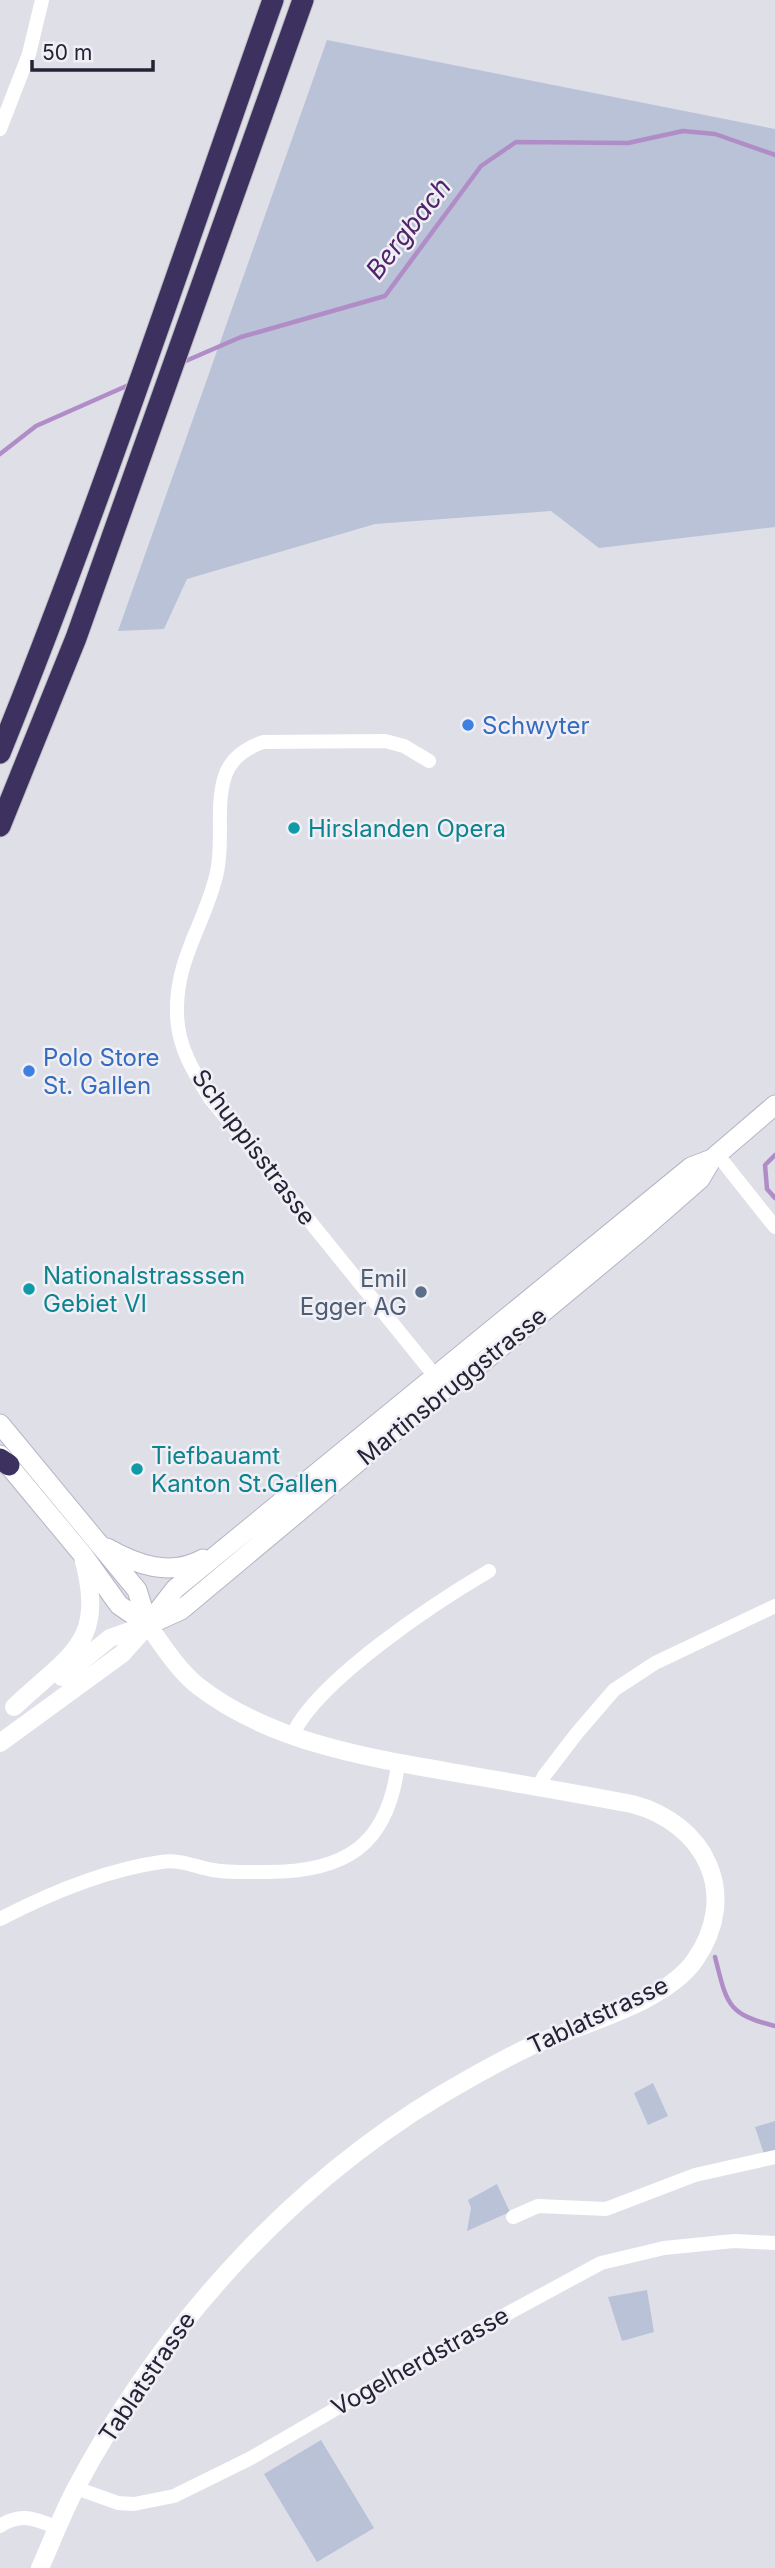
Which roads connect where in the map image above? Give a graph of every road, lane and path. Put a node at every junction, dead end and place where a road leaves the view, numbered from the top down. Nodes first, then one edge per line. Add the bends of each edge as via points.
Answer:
1 (42, 0) edge
2 (272, 0) edge
3 (303, 0) edge
4 (0, 129) edge
5 (25, 694) junction
6 (0, 739) edge
7 (0, 753) edge
8 (429, 761) dead end
9 (0, 826) edge
10 (775, 1105) edge
11 (714, 1156) junction
12 (775, 1227) edge
13 (442, 1381) junction
14 (0, 1424) edge
15 (3, 1460) edge
16 (234, 1541) junction
17 (90, 1549) junction
18 (489, 1571) dead end
19 (775, 1606) edge
20 (148, 1625) junction
21 (7, 1712) edge
22 (293, 1734) junction
23 (0, 1743) edge
24 (398, 1764) junction
25 (538, 1788) junction
26 (0, 1919) edge
27 (775, 2158) edge
28 (513, 2217) dead end
29 (775, 2243) edge
30 (76, 2488) junction
31 (0, 2526) edge
32 (58, 2528) junction
33 (40, 2568) edge

1 - 4 street via 29,54
2 - 5 highway
3 - 9 highway via 103,564
5 - 6 highway
5 - 7 highway
8 - 13 street, Schuppisstrasse via 385,741 263,742 238,755 224,777 216,876 186,952 177,1002 183,1052 210,1098
10 - 11 main road, Martinsbruggstrasse
11 - 12 street
11 - 13 main road, Martinsbruggstrasse via 700,1179 484,1362
13 - 16 main road, Martinsbruggstrasse
13 - 20 main road, Martinsbruggstrasse via 181,1610
14 - 17 main road
15 - 17 main road
16 - 17 main road, Martinsbruggstrasse via 192,1565 173,1569
16 - 20 main road, Martinsbruggstrasse via 168,1594
17 - 20 main road via 137,1590
17 - 21 street, Martinsbruggstrasse via 92,1605 80,1646
18 - 22 street via 418,1616 336,1681 309,1708
19 - 25 street via 655,1663 614,1690
20 - 21 street, Martinsbruggstrasse via 110,1638
20 - 22 street, Tablatstrasse via 201,1688 251,1718
20 - 23 street, Martinsbruggstrasse via 122,1654
22 - 24 street, Tablatstrasse
24 - 25 street, Tablatstrasse
24 - 26 street via 393,1794 371,1835 355,1852 324,1868 238,1872 164,1861 75,1885
25 - 30 street, Tablatstrasse via 646,1808 684,1829 702,1850 713,1876 716,1902 706,1942 693,1963 671,1984 643,1999 470,2077 383,2134 296,2202 188,2314 145,2374
27 - 28 street via 695,2175 606,2209 538,2206
29 - 30 street, Vogelherdstrasse via 734,2241 664,2248 601,2263 251,2458 174,2496 118,2503
30 - 32 street, Tablatstrasse
31 - 32 street via 28,2517
32 - 33 street, Tablatstrasse

